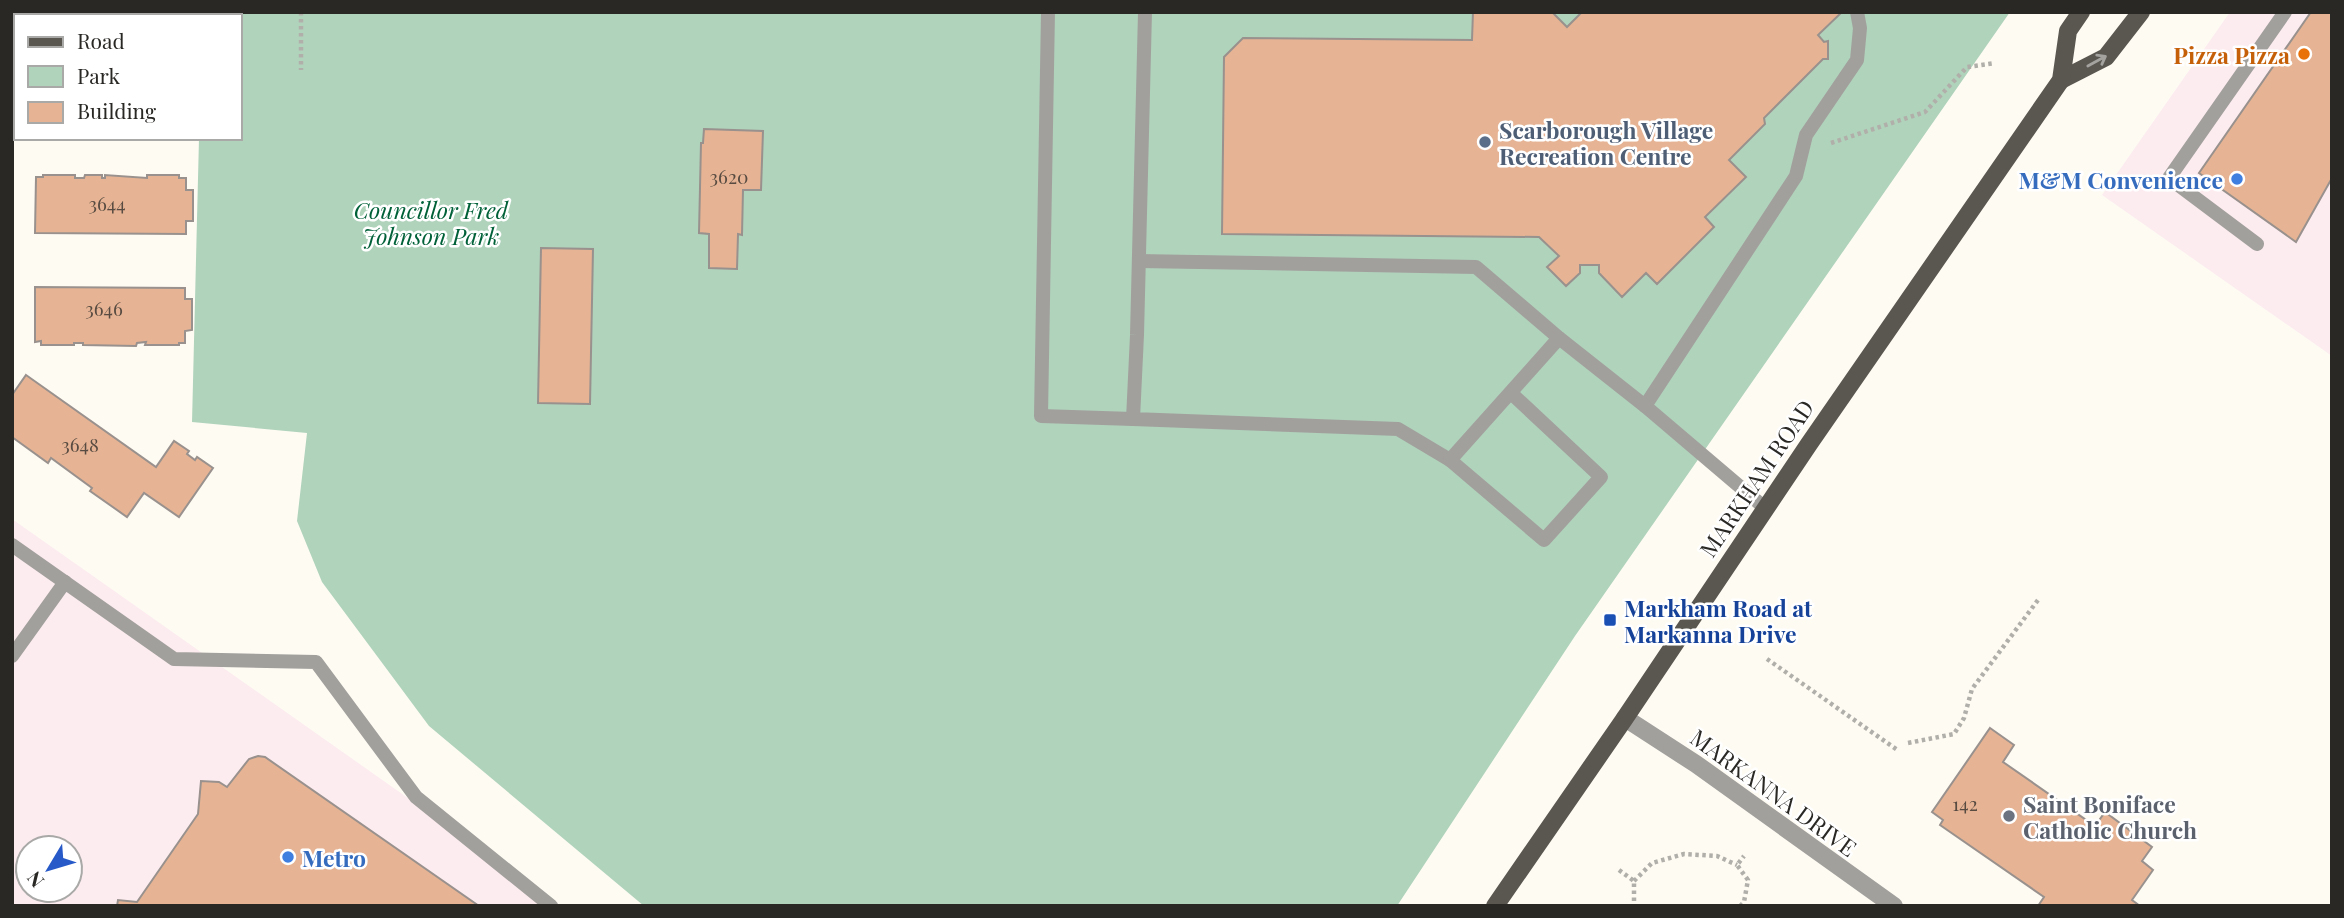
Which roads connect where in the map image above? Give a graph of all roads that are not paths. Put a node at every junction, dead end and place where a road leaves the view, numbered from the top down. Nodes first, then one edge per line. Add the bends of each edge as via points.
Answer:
1 (1048, 12) edge
2 (1145, 12) edge
3 (1857, 12) edge
4 (2081, 12) edge
5 (2141, 12) edge
6 (2285, 12) edge
7 (2061, 80) junction
8 (2257, 244) dead end
9 (1139, 261) junction
10 (1559, 338) junction
11 (1511, 393) junction
12 (1644, 406) junction
13 (1133, 419) junction
14 (1450, 460) junction
15 (1765, 508) junction
16 (12, 545) edge
17 (65, 582) junction
18 (12, 656) edge
19 (1625, 718) junction
20 (551, 906) edge
21 (1494, 906) edge
22 (1895, 906) edge

1 - 13 lane via 1041,416
2 - 9 lane
3 - 12 lane via 1857,60 1806,135 1796,176
4 - 7 main road, MARKHAM ROAD via 2067,31
7 -> 5 main road, MARKHAM ROAD via 2106,57
6 - 8 lane via 2169,178
7 - 15 main road, MARKHAM ROAD
9 - 10 lane via 1476,267
9 - 13 lane
10 - 11 lane
10 - 12 lane
11 - 14 lane
11 - 14 lane via 1601,477 1544,540
12 - 15 lane
13 - 14 lane via 1398,429
15 - 19 main road, MARKHAM ROAD
16 - 17 lane
17 - 18 lane
17 - 20 lane via 174,659 316,662 415,797
19 - 21 main road, MARKHAM ROAD
19 - 22 street, MARKANNA DRIVE

